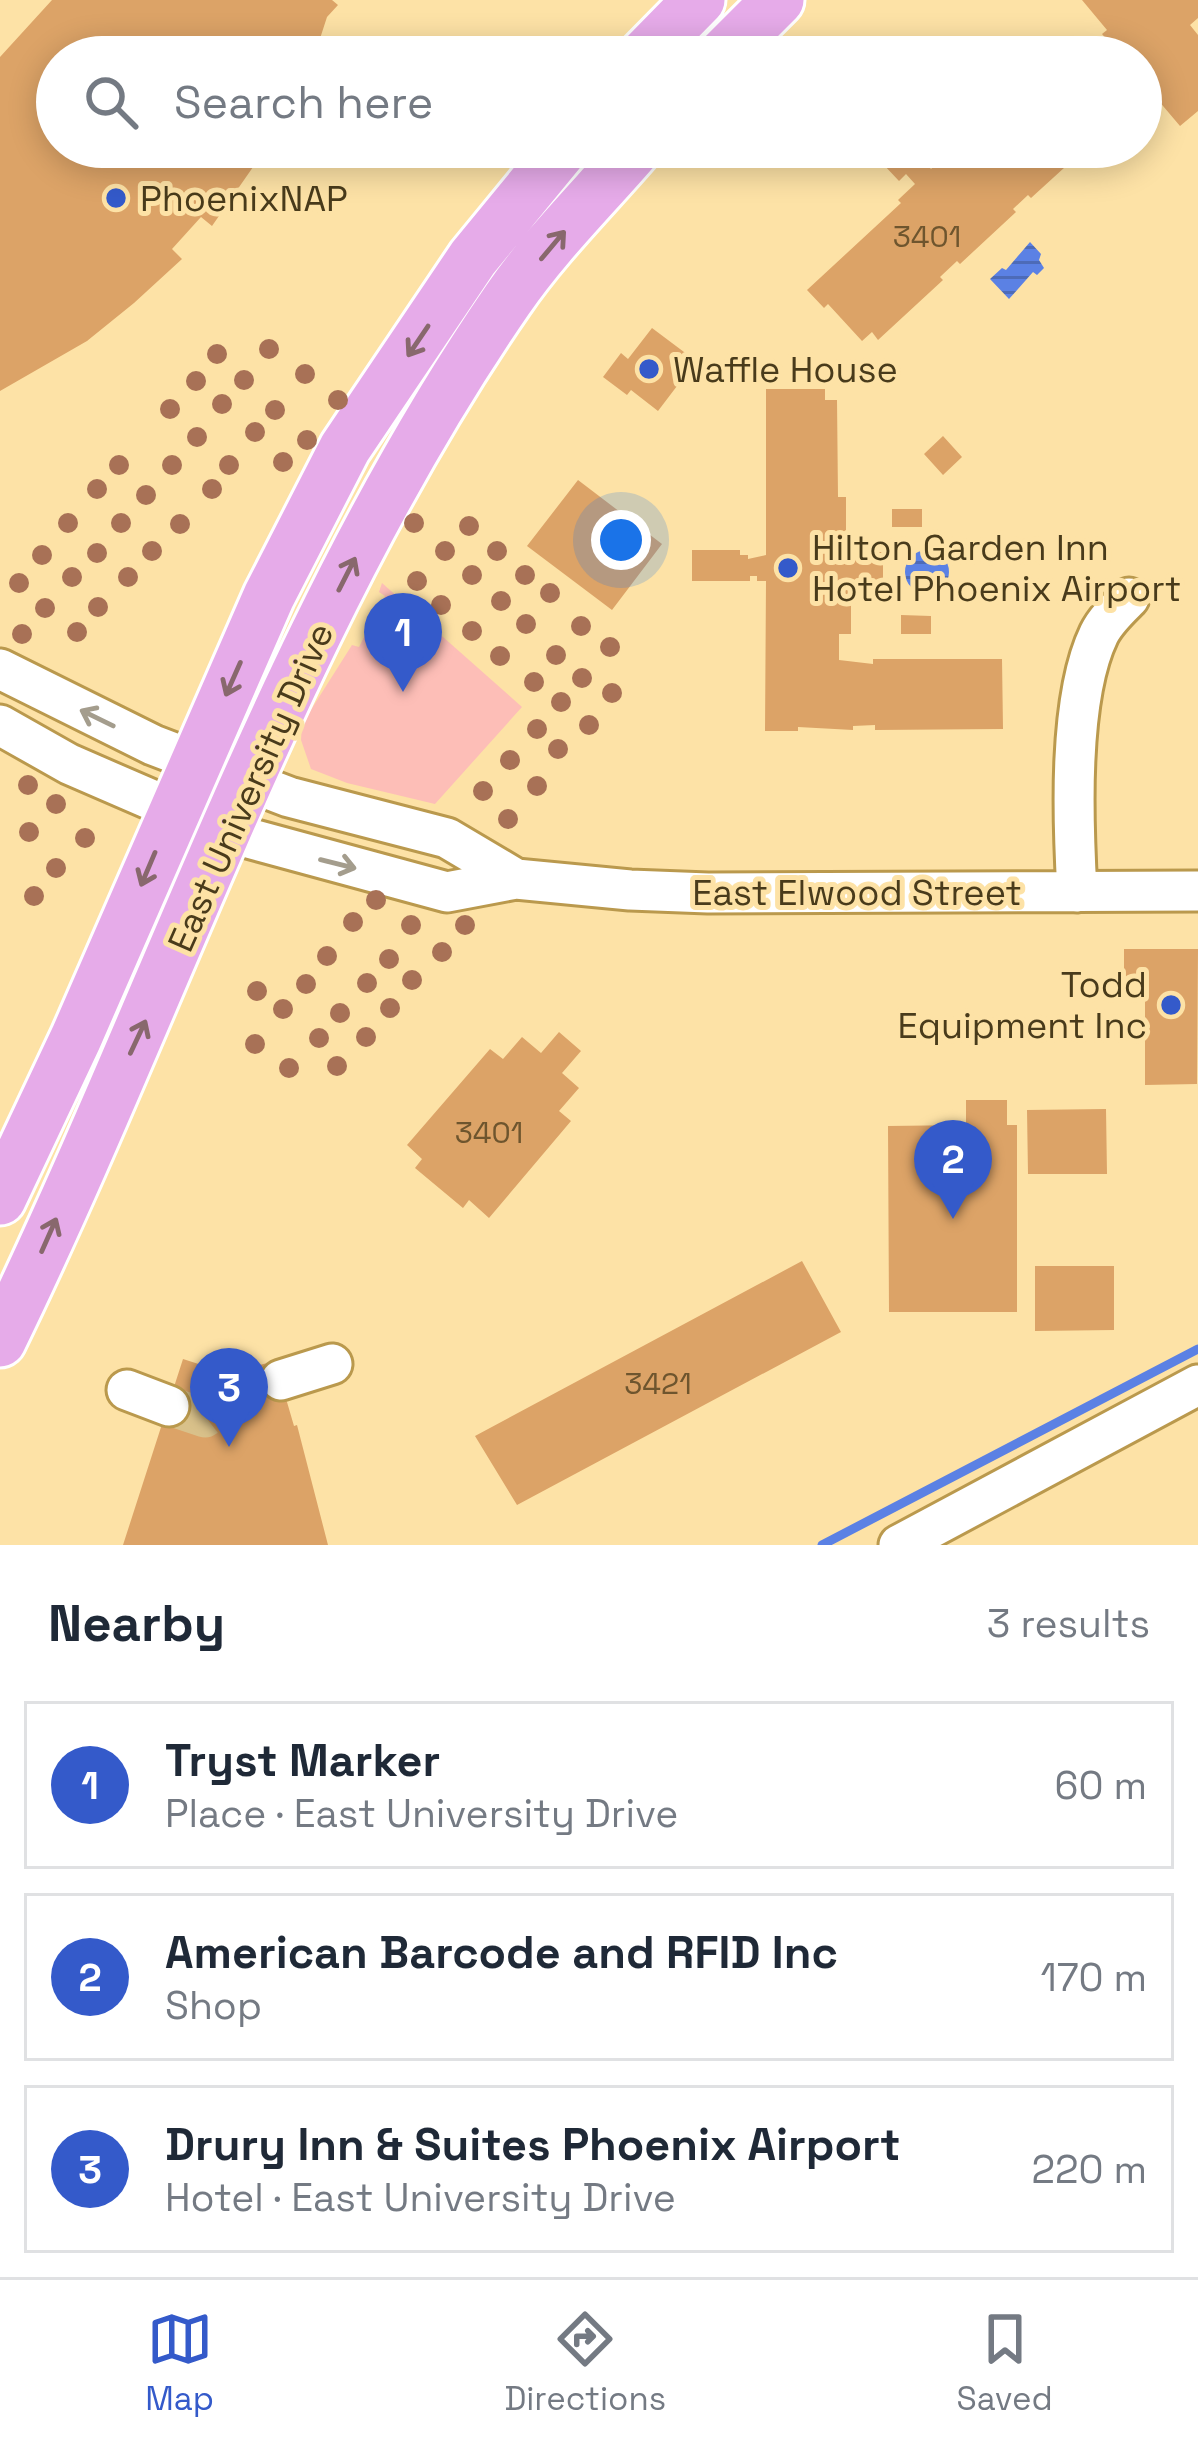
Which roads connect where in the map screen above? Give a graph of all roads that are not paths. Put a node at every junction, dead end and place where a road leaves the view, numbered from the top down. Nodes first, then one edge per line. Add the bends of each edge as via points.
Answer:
1 (699, 0) edge
2 (778, 0) edge
3 (664, 36) edge
4 (742, 36) edge
5 (547, 168) edge
6 (619, 168) edge
7 (1129, 598) dead end
8 (0, 669) edge
9 (0, 725) edge
10 (197, 763) junction
11 (246, 782) junction
12 (173, 810) junction
13 (226, 832) junction
14 (516, 879) junction
15 (1198, 891) edge
16 (1077, 892) junction
17 (0, 1199) edge
18 (0, 1341) edge
19 (332, 1364) dead end
20 (280, 1380) tunnel mouth
21 (1198, 1385) edge
22 (127, 1390) dead end
23 (169, 1406) tunnel mouth
24 (899, 1545) edge

1 - 3 main road
2 - 4 main road
5 -> 10 main road, East University Drive via 473,258 346,448 269,596
11 -> 6 main road, East University Drive via 394,483 510,296
7 - 16 street via 1099,634 1085,676 1072,803
10 -> 8 street, East Elwood Street
9 - 12 street, East Elwood Street
10 - 11 street, East Elwood Street
10 - 12 main road, East University Drive
11 - 13 main road, East University Drive
11 - 14 street, East Elwood Street via 447,838
12 - 13 street, East Elwood Street
12 -> 17 main road, East University Drive
13 -> 14 street, East Elwood Street via 447,892
18 -> 13 main road, East University Drive
14 - 16 street, East Elwood Street via 708,893
15 - 16 street, East Elwood Street
19 - 20 street
21 - 24 street
22 - 23 street

